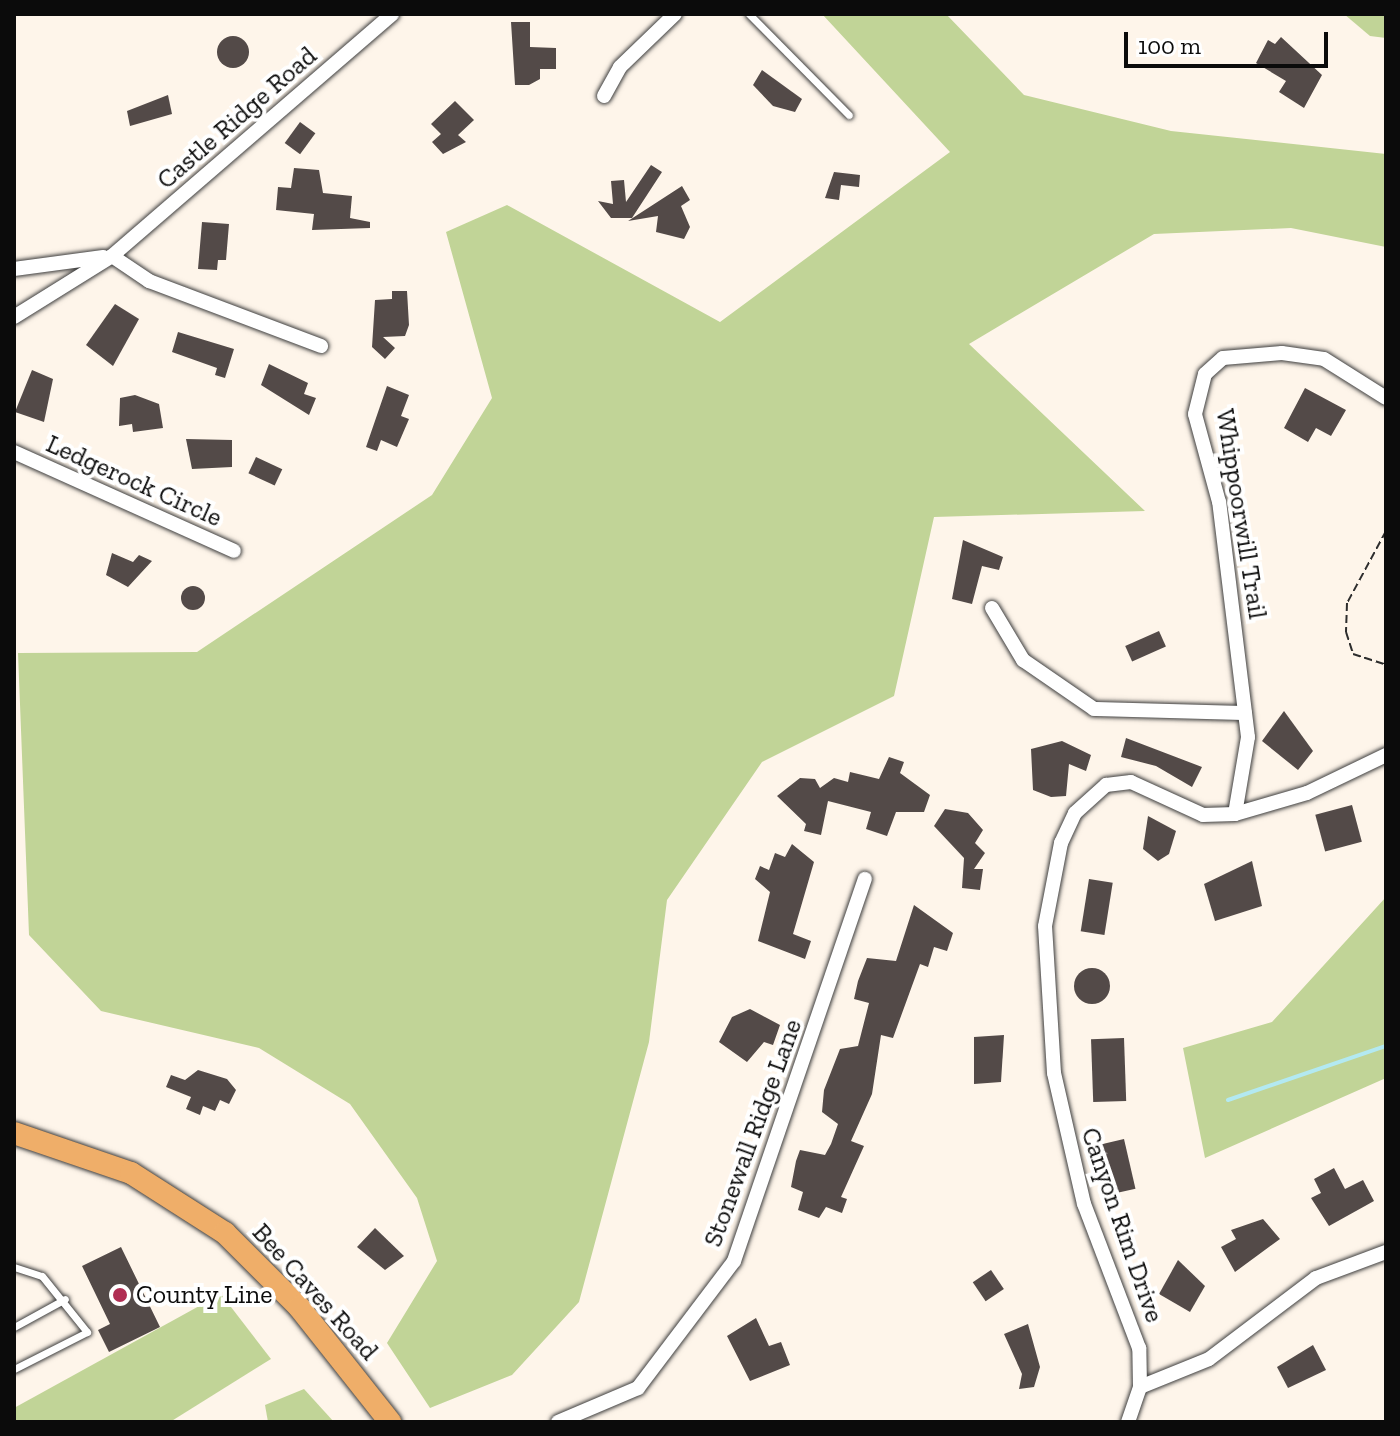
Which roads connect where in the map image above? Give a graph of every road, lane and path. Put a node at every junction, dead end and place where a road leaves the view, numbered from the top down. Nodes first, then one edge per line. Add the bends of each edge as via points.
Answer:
1 (392, 14) edge
2 (675, 14) edge
3 (749, 14) edge
4 (604, 96) dead end
5 (849, 115) dead end
6 (112, 256) junction
7 (14, 269) edge
8 (14, 317) edge
9 (321, 346) dead end
10 (1386, 398) edge
11 (14, 452) edge
12 (1386, 531) edge
13 (234, 551) dead end
14 (992, 608) dead end
15 (1386, 665) edge
16 (1245, 713) junction
17 (1386, 755) edge
18 (1235, 814) junction
19 (865, 879) dead end
20 (14, 1133) edge
21 (1386, 1252) edge
22 (14, 1267) edge
23 (65, 1299) junction
24 (14, 1327) edge
25 (14, 1369) edge
26 (1140, 1387) junction
27 (390, 1422) edge
28 (558, 1422) edge
29 (1128, 1422) edge

1 - 6 street, Castle Ridge Road
2 - 4 street via 620,67
3 - 5 lane
6 - 7 street
6 - 8 street, Castle Ridge Road
6 - 9 street via 149,281
10 - 16 street, Whippoorwill Trail via 1324,359 1282,353 1223,358 1205,374 1195,414 1219,502
11 - 13 street, Ledgerock Circle
12 - 15 path via 1347,603 1346,632 1353,654
14 - 16 street via 1023,660 1094,709
16 - 18 street, Whippoorwill Trail via 1248,759
17 - 18 street, Canyon Rim Drive via 1307,793
18 - 26 street, Canyon Rim Drive via 1203,815 1131,782 1106,785 1075,813 1051,887 1045,926 1063,1131 1139,1348
19 - 28 street, Stonewall Ridge Lane via 734,1261 638,1388
20 - 27 main road, Bee Caves Road via 131,1173 225,1233 299,1307
21 - 26 street via 1316,1278 1209,1359
22 - 23 lane via 42,1276
23 - 24 lane
23 - 25 lane via 87,1332
26 - 29 street, Canyon Rim Drive

